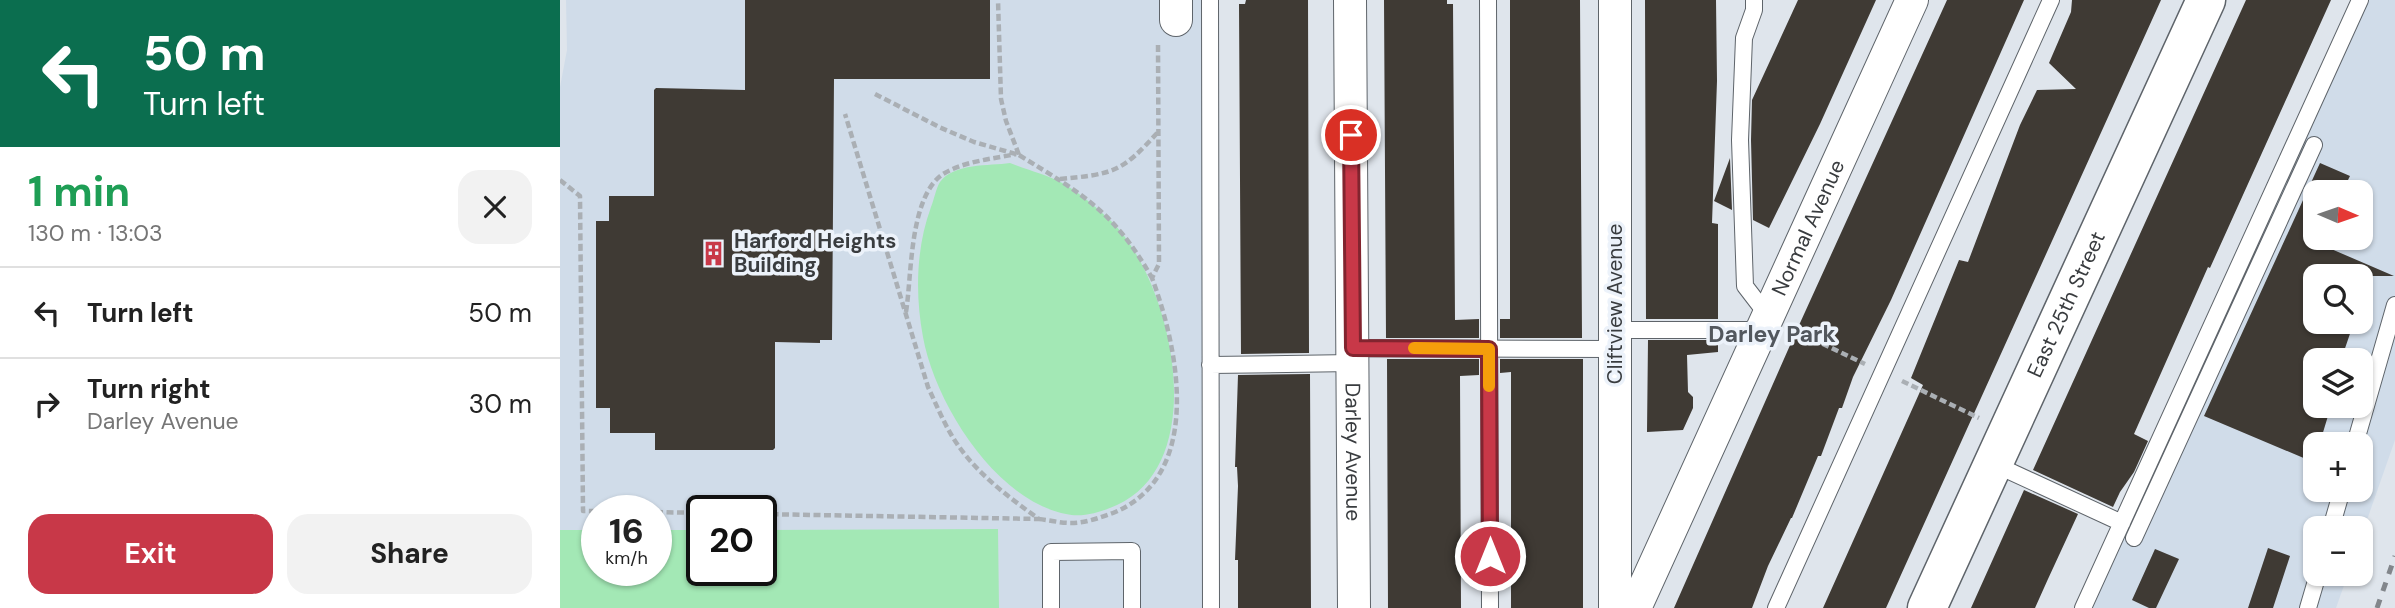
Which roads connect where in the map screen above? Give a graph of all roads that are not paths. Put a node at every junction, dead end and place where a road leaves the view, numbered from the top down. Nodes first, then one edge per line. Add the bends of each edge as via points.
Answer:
1 (1210, 0) edge
2 (1350, 0) edge
3 (1488, 0) edge
4 (1615, 0) edge
5 (1912, 0) edge
6 (2051, 0) edge
7 (2206, 0) edge
8 (2360, 0) edge
9 (1756, 3) edge
10 (2314, 145) dead end
11 (2395, 305) edge
12 (1765, 323) junction
13 (1615, 340) junction
14 (1489, 349) junction
15 (1353, 356) junction
16 (1210, 365) junction
17 (2358, 432) edge
18 (1994, 464) junction
19 (2122, 523) junction
20 (2134, 538) dead end
21 (2314, 586) edge
22 (1051, 608) edge
23 (1132, 608) edge
24 (1211, 608) edge
25 (1354, 608) edge
26 (1490, 608) edge
27 (1615, 608) edge
28 (1635, 608) edge
29 (1776, 608) edge
30 (1927, 608) edge
31 (2084, 608) edge
32 (2308, 608) edge

1 - 16 lane
2 - 15 street, Darley Avenue
3 - 14 lane
4 - 13 street, Cliftview Avenue
5 - 12 street, Normal Avenue
6 - 29 lane
7 - 18 main road, East 25th Street
8 - 19 lane
9 - 12 lane via 1744,38 1740,140 1745,286
10 - 20 lane
11 - 17 lane
12 - 13 lane
12 - 28 street, Normal Avenue
13 - 14 lane
13 - 27 street, Cliftview Avenue
14 - 15 lane
14 - 26 lane
15 - 16 lane
15 - 25 street, Darley Avenue
16 - 24 lane
18 - 19 lane
18 - 30 main road, East 25th Street
19 - 31 lane
21 - 32 lane
22 - 23 lane via 1051,552 1132,551

